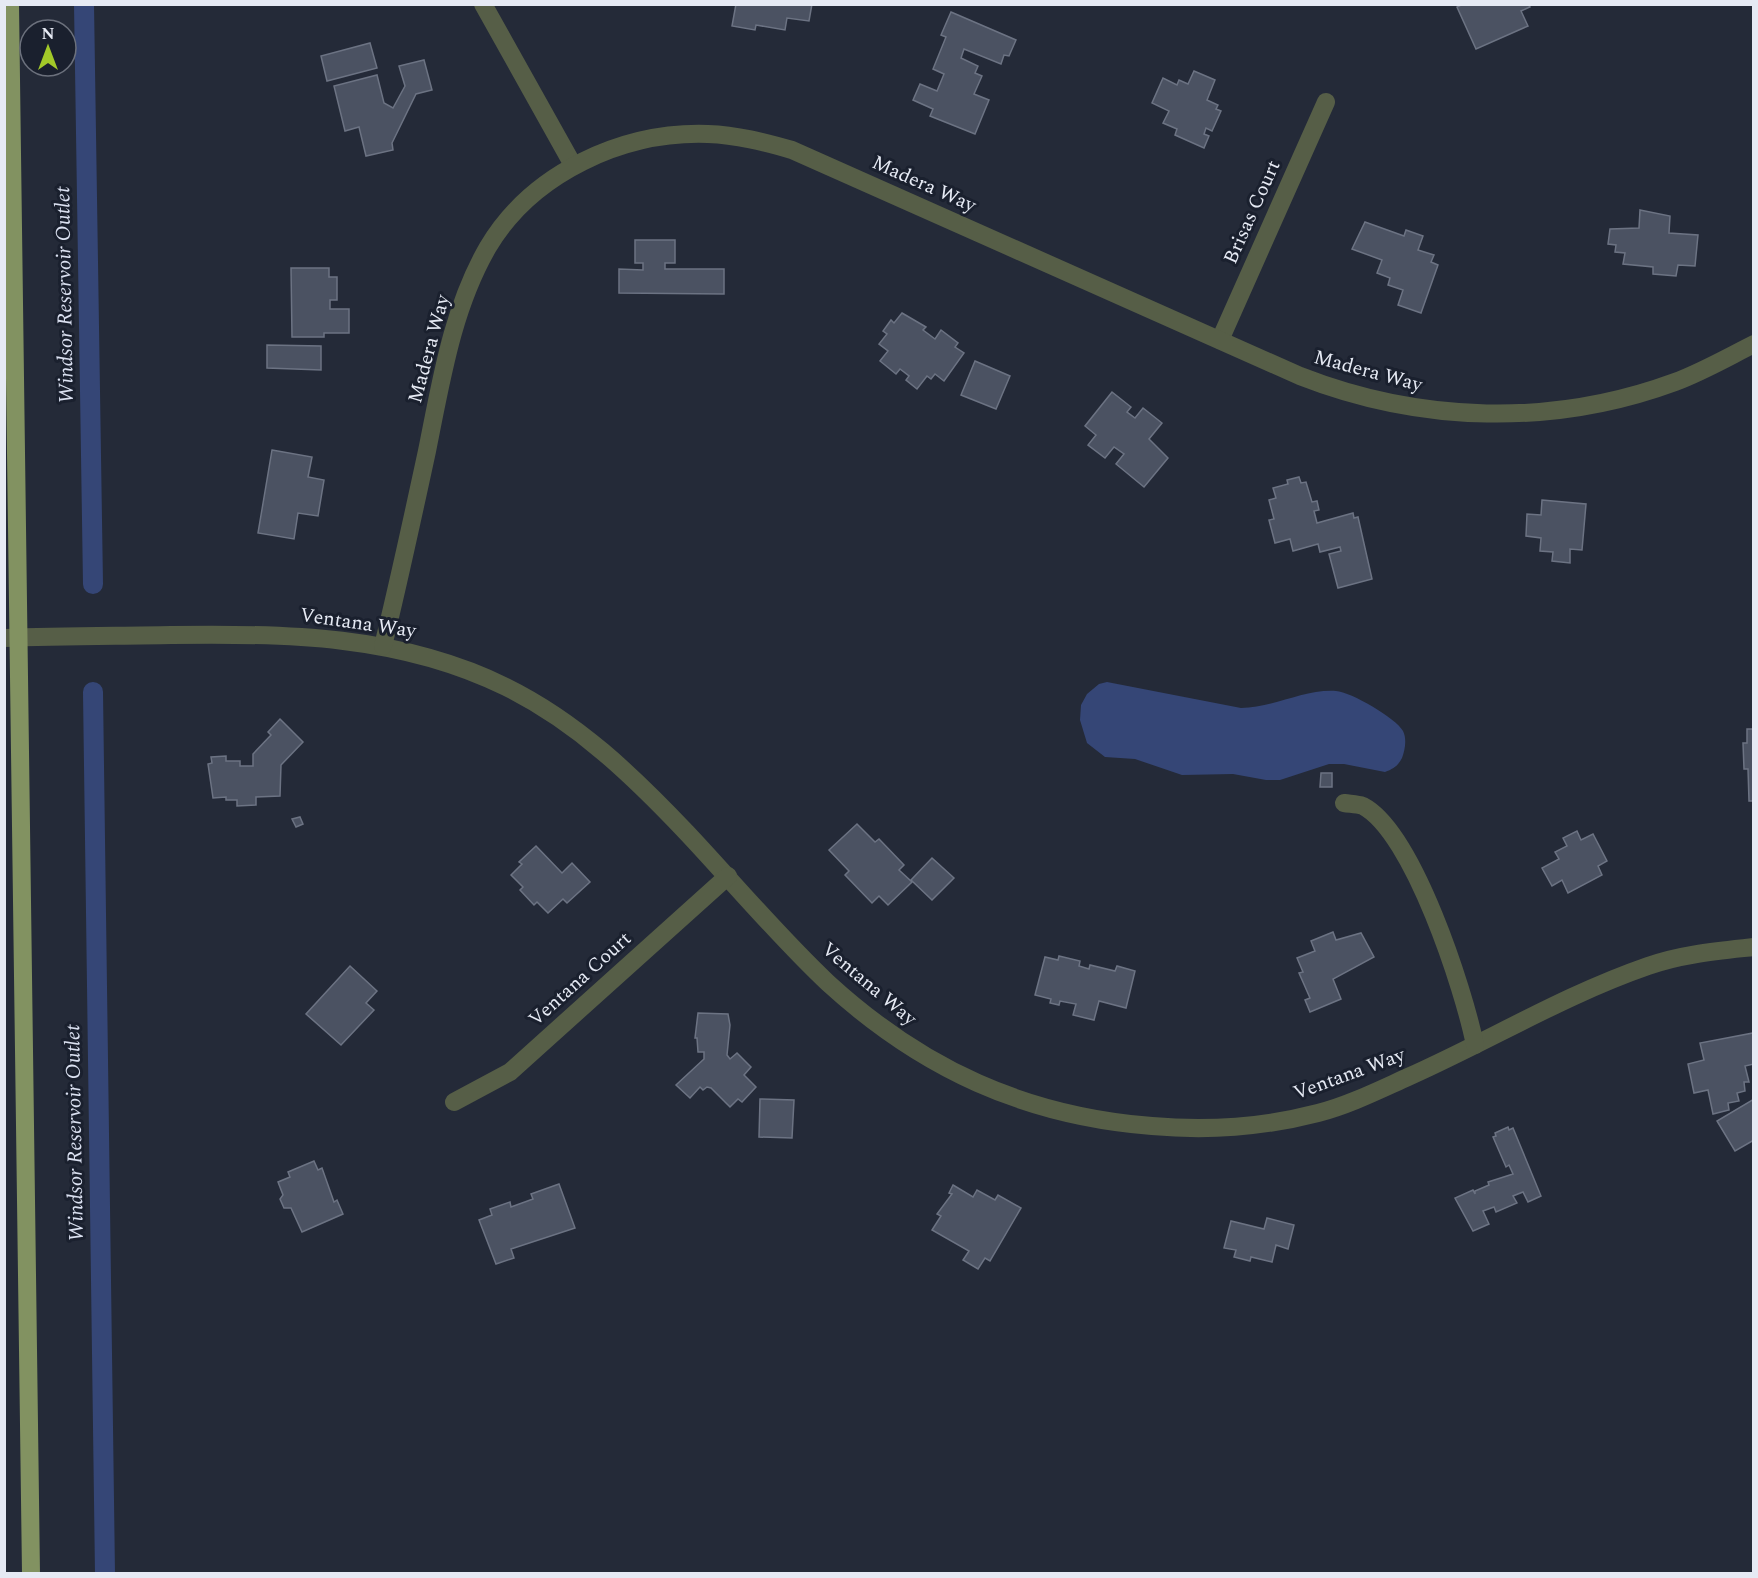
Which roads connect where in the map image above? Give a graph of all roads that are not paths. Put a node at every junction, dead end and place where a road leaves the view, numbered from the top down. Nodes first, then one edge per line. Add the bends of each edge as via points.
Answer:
1 (10, 4) edge
2 (483, 4) edge
3 (1326, 102) dead end
4 (573, 165) junction
5 (1220, 340) junction
6 (1754, 344) edge
7 (12, 638) edge
8 (383, 646) junction
9 (1344, 803) dead end
10 (728, 876) junction
11 (1754, 947) edge
12 (1475, 1045) junction
13 (454, 1102) dead end
14 (31, 1574) edge

1 - 7 main road
2 - 4 street
3 - 5 street, Brisas Court
4 - 5 street, Madera Way via 597,153 657,138 706,134 756,140 847,173
4 - 8 street, Madera Way via 521,206 501,229 465,296 439,392
5 - 6 street, Madera Way via 1307,379 1364,398 1411,409 1476,414 1573,408 1638,394 1676,382
7 - 8 street, Ventana Way via 282,635
7 - 14 main road
8 - 10 street, Ventana Way via 468,670 503,685 565,721 627,771
9 - 12 street via 1363,806 1378,819 1414,874 1461,984
10 - 12 street, Ventana Way via 824,978 917,1053 984,1085 1084,1117 1206,1128 1275,1122 1368,1095
10 - 13 street, Ventana Court via 510,1072
11 - 12 street, Ventana Way via 1678,957 1650,965 1571,996

